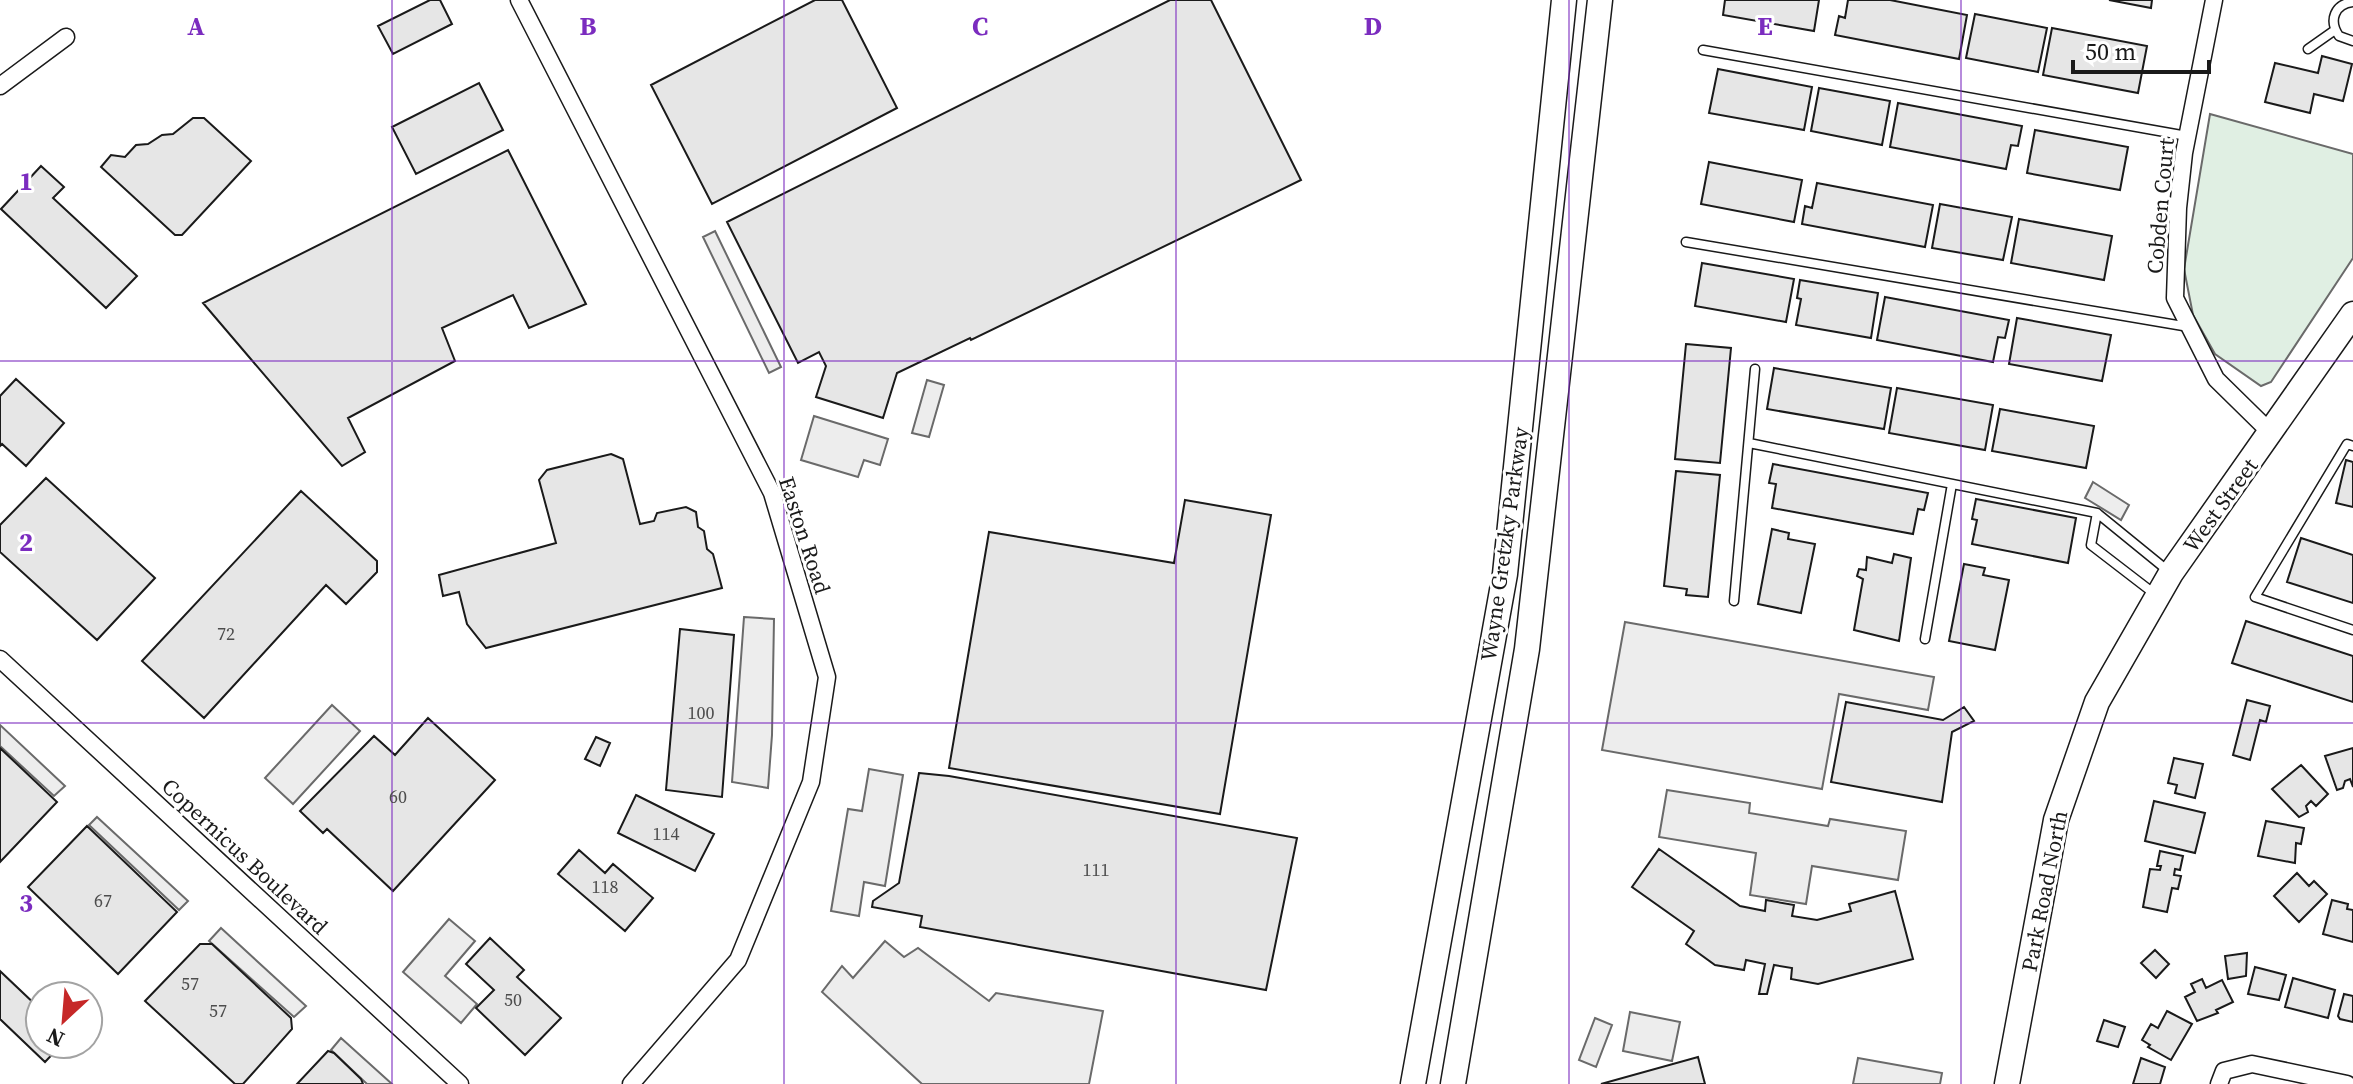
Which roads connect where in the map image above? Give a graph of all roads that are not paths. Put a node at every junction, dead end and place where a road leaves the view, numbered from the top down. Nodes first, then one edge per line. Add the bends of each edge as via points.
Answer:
1 (519, 0) edge
2 (1564, 0) edge
3 (1600, 0) edge
4 (2214, 0) edge
5 (2353, 2) edge
6 (2338, 3) edge
7 (2335, 30) junction
8 (66, 37) dead end
9 (2353, 41) edge
10 (2308, 49) dead end
11 (1703, 50) dead end
12 (0, 86) edge
13 (2187, 136) junction
14 (1686, 242) dead end
15 (2353, 314) edge
16 (2189, 327) junction
17 (1755, 369) dead end
18 (2271, 433) junction
19 (1749, 443) junction
20 (2353, 446) edge
21 (1952, 484) junction
22 (2097, 513) junction
23 (2171, 573) junction
24 (2157, 596) junction
25 (1734, 601) dead end
26 (2353, 630) edge
27 (1925, 639) dead end
28 (0, 659) edge
29 (2097, 702) joint
30 (460, 1084) edge
31 (631, 1084) edge
32 (1413, 1084) edge
33 (1453, 1084) edge
34 (2007, 1084) edge
35 (2219, 1084) edge
36 (2347, 1084) edge

1 - 31 street, Easton Road via 772,493 827,677 811,782 738,960
2 - 32 main road, Wayne Gretzky Parkway via 1505,574
3 - 33 main road, Wayne Gretzky Parkway via 1527,649
4 - 13 street, Cobden Court
5 - 6 lane
6 - 7 lane
7 - 9 lane
7 - 10 lane
8 - 12 street
11 - 13 lane
13 - 16 street, Cobden Court via 2175,298
14 - 16 lane
15 - 18 main road, West Street
16 - 18 street, Cobden Court via 2216,379
17 - 19 lane
18 - 23 main road, West Street
19 - 21 lane
19 - 25 lane
20 - 26 lane via 2347,444 2255,597
21 - 22 lane
21 - 27 lane
22 - 23 lane
22 - 24 lane via 2091,545
23 - 24 main road, West Street
24 - 29 main road, West Street
28 - 30 street, Copernicus Boulevard
29 - 34 main road, Park Road North via 2056,820
35 - 36 street via 2224,1071 2252,1064

